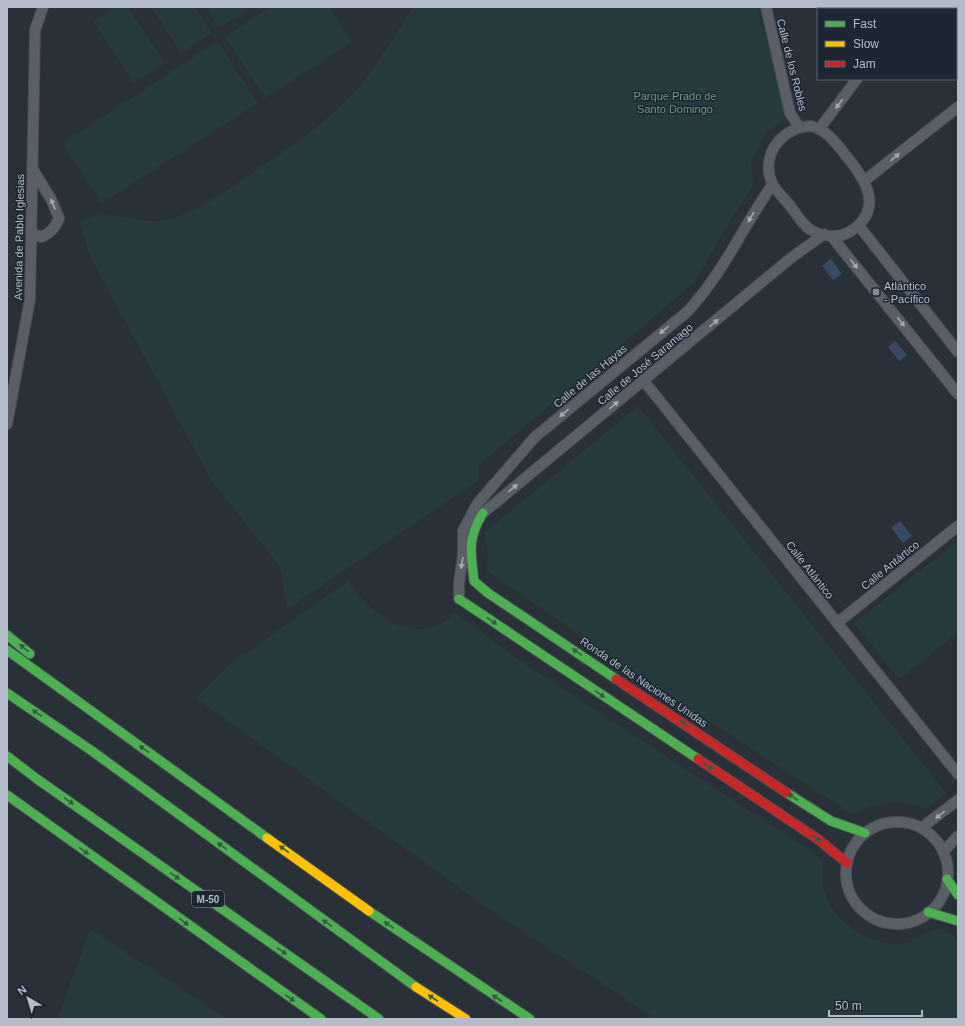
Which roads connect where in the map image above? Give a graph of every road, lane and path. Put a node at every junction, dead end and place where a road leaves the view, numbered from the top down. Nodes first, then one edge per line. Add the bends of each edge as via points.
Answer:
1 (42, 7) edge
2 (766, 7) edge
3 (856, 80) edge
4 (958, 107) edge
5 (799, 127) junction
6 (820, 128) junction
7 (32, 168) junction
8 (864, 181) junction
9 (772, 185) junction
10 (859, 226) junction
11 (31, 232) junction
12 (828, 235) junction
13 (958, 352) edge
14 (644, 381) junction
15 (958, 394) edge
16 (7, 424) edge
17 (483, 513) joint
18 (958, 526) edge
19 (459, 599) joint
20 (837, 624) junction
21 (7, 635) edge
22 (7, 650) edge
23 (35, 658) dead end
24 (19, 689) dead end
25 (7, 693) edge
26 (85, 694) dead end
27 (92, 751) junction
28 (7, 756) edge
29 (7, 762) edge
30 (958, 774) edge
31 (37, 779) junction
32 (196, 786) junction
33 (7, 795) edge
34 (958, 800) edge
35 (921, 828) junction
36 (865, 833) junction
37 (958, 836) edge
38 (943, 852) junction
39 (847, 863) junction
40 (947, 879) junction
41 (958, 895) edge
42 (928, 912) junction
43 (958, 921) edge
44 (321, 1019) edge
45 (379, 1019) edge
46 (466, 1019) edge
47 (530, 1019) edge

1 - 7 street, Avenida de Pablo Iglesias via 35,30
2 - 5 street, Calle de los Robles via 790,113
3 -> 6 street
8 -> 4 street
5 - 6 street
5 - 9 street via 782,138 770,156
6 - 8 street via 835,142
7 - 11 street, Avenida de Pablo Iglesias
11 -> 7 street via 41,237 49,234 59,218
8 - 10 street via 870,200 867,213
9 - 12 street via 809,228
9 -> 19 street, Calle de las Hayas via 712,283 700,298 535,437 477,504 463,531
10 - 12 street via 845,235
10 - 13 street
11 - 16 street, Avenida de Pablo Iglesias via 30,299
14 -> 12 street, Calle de José Saramago via 785,263
12 -> 15 street
17 -> 14 street, Calle de José Saramago
14 - 20 street, Calle Atlántico
36 -> 17 main road, Ronda de las Naciones Unidas via 831,821 805,805 488,593 474,581 469,540 474,526
18 - 20 street, Calle Antártico
19 -> 39 main road via 812,836
20 - 30 street, Calle Atlántico
23 -> 21 main road
32 -> 22 main road
24 - 27 main road
27 -> 25 main road
26 - 32 main road via 159,749
46 -> 27 main road via 405,980
28 - 31 main road, M-50
29 - 31 main road
31 -> 45 main road, M-50
47 -> 32 main road via 372,913
33 -> 44 main road
34 -> 35 street
35 - 36 street via 896,822 874,827
35 - 38 street via 932,836
36 - 39 street via 854,846
37 - 38 street
38 - 40 street
39 - 42 street via 848,888 860,909 868,915 880,921 903,923
40 - 41 main road
40 - 42 street via 943,893
42 - 43 main road

